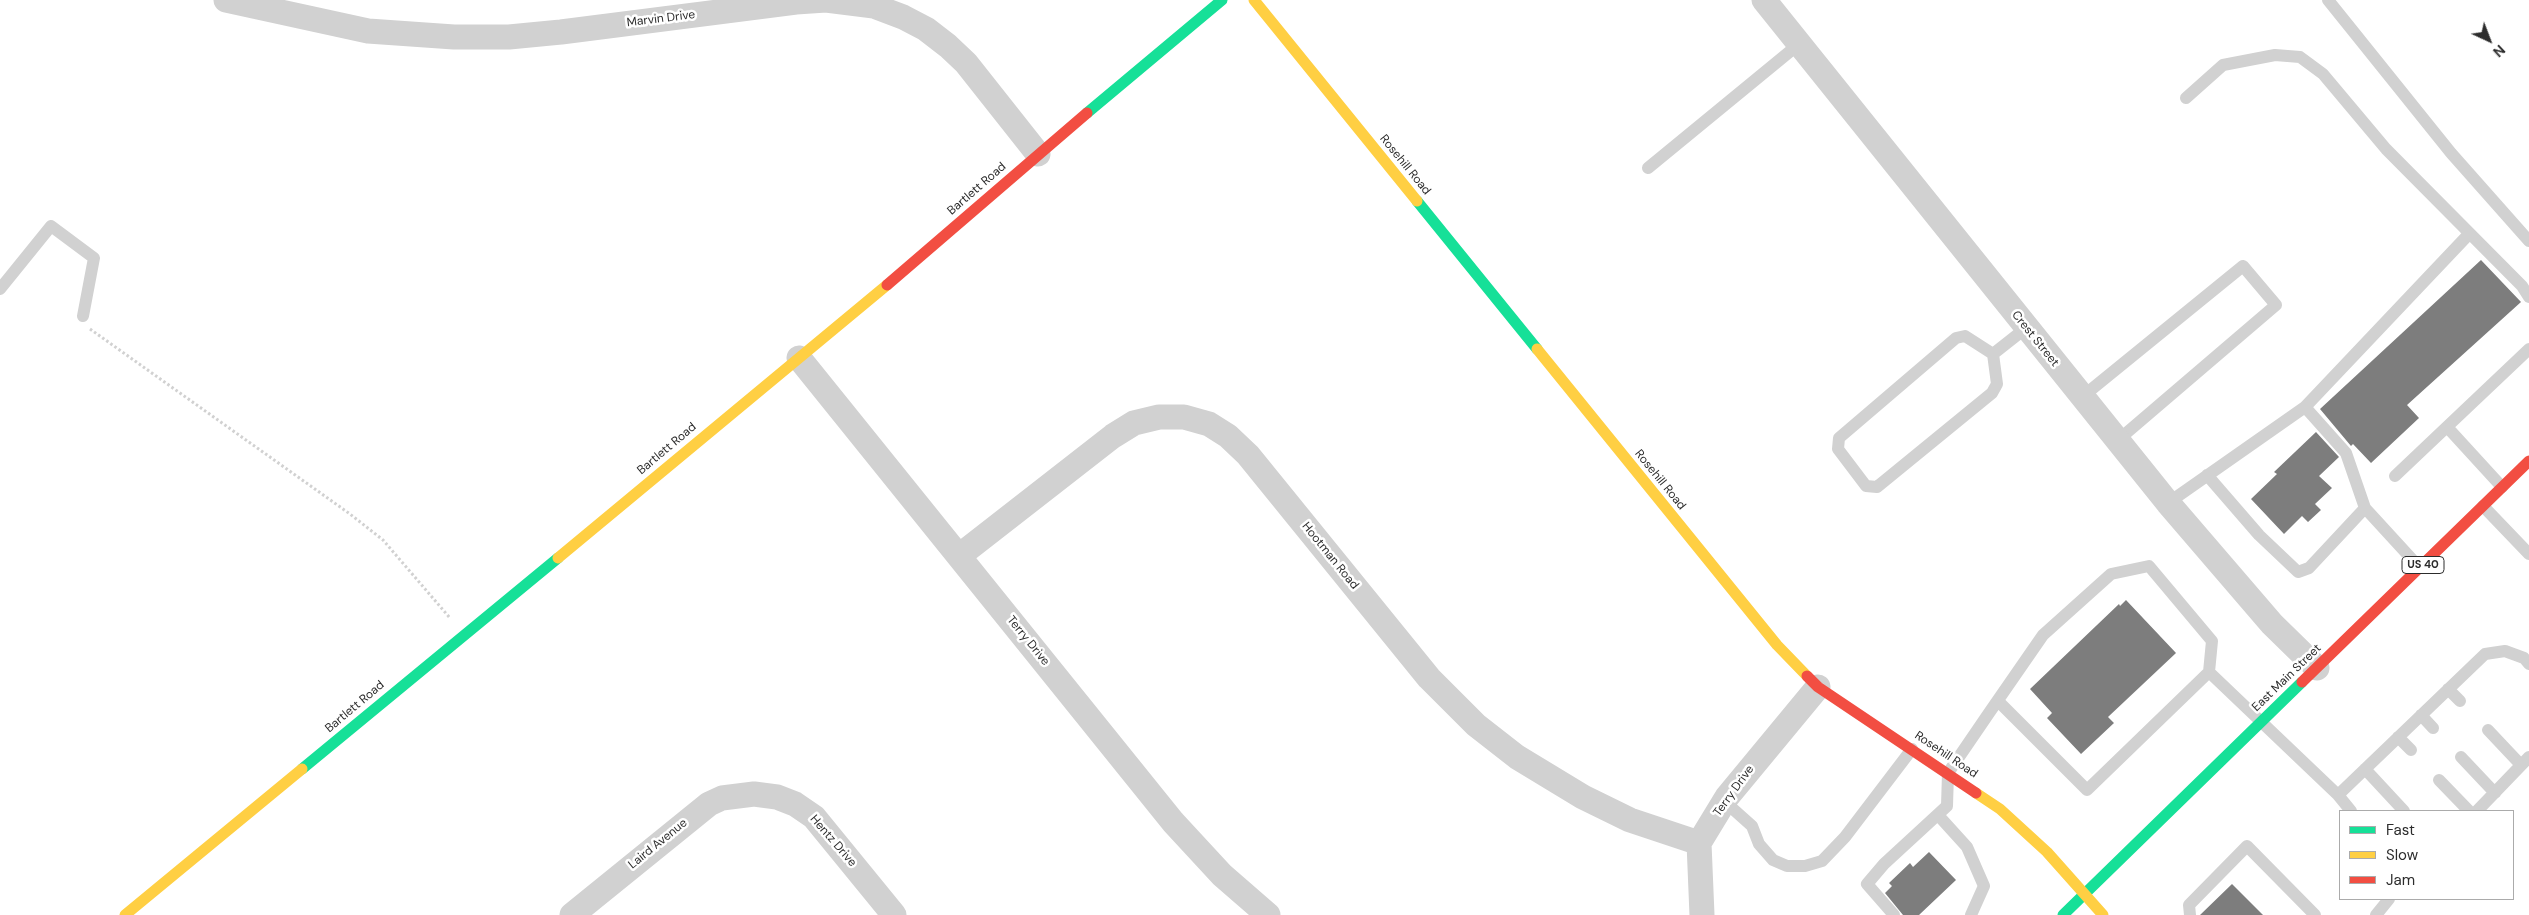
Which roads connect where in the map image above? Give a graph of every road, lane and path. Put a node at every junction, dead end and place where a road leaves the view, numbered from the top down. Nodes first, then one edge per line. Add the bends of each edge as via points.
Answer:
1 (226, 0) edge
2 (1222, 0) edge
3 (1254, 0) edge
4 (1764, 0) edge
5 (2328, 0) edge
6 (1799, 44) junction
7 (2186, 98) dead end
8 (1038, 154) junction
9 (1648, 168) dead end
10 (2469, 234) junction
11 (2529, 241) edge
12 (0, 289) edge
13 (2529, 297) edge
14 (84, 316) joint
15 (2026, 328) junction
16 (2529, 349) edge
17 (1993, 354) junction
18 (799, 358) junction
19 (2082, 397) junction
20 (2305, 407) junction
21 (2448, 428) junction
22 (2117, 441) junction
23 (2529, 461) edge
24 (2207, 475) junction
25 (2395, 476) dead end
26 (2502, 488) junction
27 (2168, 502) junction
28 (2482, 506) junction
29 (2365, 508) junction
30 (2529, 554) edge
31 (960, 556) junction
32 (2420, 568) junction
33 (453, 622) dead end
34 (2529, 664) edge
35 (2317, 668) junction
36 (2209, 672) junction
37 (1818, 687) junction
38 (2448, 689) junction
39 (1998, 701) junction
40 (2460, 702) dead end
41 (2422, 715) junction
42 (2262, 722) junction
43 (2433, 728) dead end
44 (2488, 730) dead end
45 (2398, 737) junction
46 (1912, 749) junction
47 (2411, 750) dead end
48 (2461, 757) dead end
49 (2525, 761) edge
50 (2365, 769) junction
51 (1948, 774) junction
52 (2439, 780) dead end
53 (2495, 793) junction
54 (754, 794) joint
55 (2338, 795) junction
56 (1724, 801) junction
57 (2350, 810) edge
58 (2403, 810) edge
59 (2468, 810) edge
60 (2478, 810) edge
61 (1938, 815) junction
62 (1699, 843) junction
63 (2085, 894) junction
64 (2388, 900) edge
65 (125, 915) edge
66 (572, 915) edge
67 (894, 915) edge
68 (1268, 915) edge
69 (1702, 915) edge
70 (1894, 915) edge
71 (1971, 915) edge
72 (2063, 915) edge
73 (2103, 915) edge
74 (2190, 915) edge
75 (2315, 915) edge
76 (2376, 915) edge

1 - 8 street, Marvin Drive via 368,32 454,37 509,37 561,32 796,2 826,0 874,6 926,29 948,46 966,63
2 - 8 street, Bartlett Road
3 - 37 street, Rosehill Road via 1755,619
4 - 6 street, Crest Street
5 - 11 lane via 2451,153
6 - 9 lane
6 - 15 street, Crest Street
7 - 10 lane via 2222,65 2275,55 2300,57 2323,74 2386,149
8 - 18 street, Bartlett Road
10 - 13 lane via 2522,286
10 - 20 lane
12 - 14 lane via 51,226 94,258
14 - 33 path via 91,331 383,540
15 - 17 lane
15 - 19 street, Crest Street
16 - 21 lane
17 - 17 lane via 1965,336 1956,338 1840,438 1838,449 1866,486 1877,487 1992,393 1997,384
18 - 31 street, Terry Drive
18 - 65 street, Bartlett Road
19 - 22 street, Crest Street
19 - 22 lane via 2243,266 2276,305
20 - 24 lane
20 - 29 lane via 2346,453
21 - 25 lane
21 - 26 lane
22 - 27 street, Crest Street
23 - 26 street, East Main Street / US 40
24 - 27 lane
24 - 29 lane via 2259,535 2298,572 2309,568
26 - 28 street, East Main Street / US 40
27 - 35 street, Crest Street via 2266,617
28 - 30 lane
28 - 32 street, East Main Street / US 40
29 - 32 lane
31 - 62 street, Hootman Road via 1112,436 1134,423 1159,417 1184,417 1209,424 1248,455 1428,678 1476,725 1517,756 1583,796 1630,820
31 - 68 street, Terry Drive via 1173,822 1222,875
32 - 35 street, East Main Street / US 40
34 - 38 lane via 2524,658 2505,651 2484,654
35 - 42 street, East Main Street / US 40
36 - 39 lane via 2087,790
36 - 39 lane via 2212,641 2149,566 2111,574 2043,635
36 - 42 lane
37 - 46 street, Rosehill Road
37 - 56 street, Terry Drive
38 - 40 lane
38 - 41 lane
39 - 51 lane
41 - 43 lane
41 - 45 lane
42 - 55 lane
42 - 63 street, East Main Street / US 40
44 - 49 lane
45 - 47 lane
45 - 50 lane
46 - 51 street, Rosehill Road
46 - 56 lane via 1845,837 1822,861 1805,866 1787,866 1773,860 1759,844 1752,826
48 - 53 lane
49 - 53 lane
50 - 55 lane
50 - 58 lane
51 - 61 lane via 1947,806
51 - 63 street, Rosehill Road via 2024,829
52 - 59 lane
53 - 60 lane
54 - 66 street, Laird Avenue via 722,798 709,804
54 - 67 street, Hentz Drive via 777,797 814,817
55 - 57 lane
56 - 62 street, Terry Drive
61 - 70 lane via 1867,884
61 - 71 lane via 1967,847 1984,886
62 - 69 street
63 - 72 street, East Main Street / US 40
63 - 73 street, Rosehill Road
64 - 76 lane
74 - 75 lane via 2189,905 2247,846

